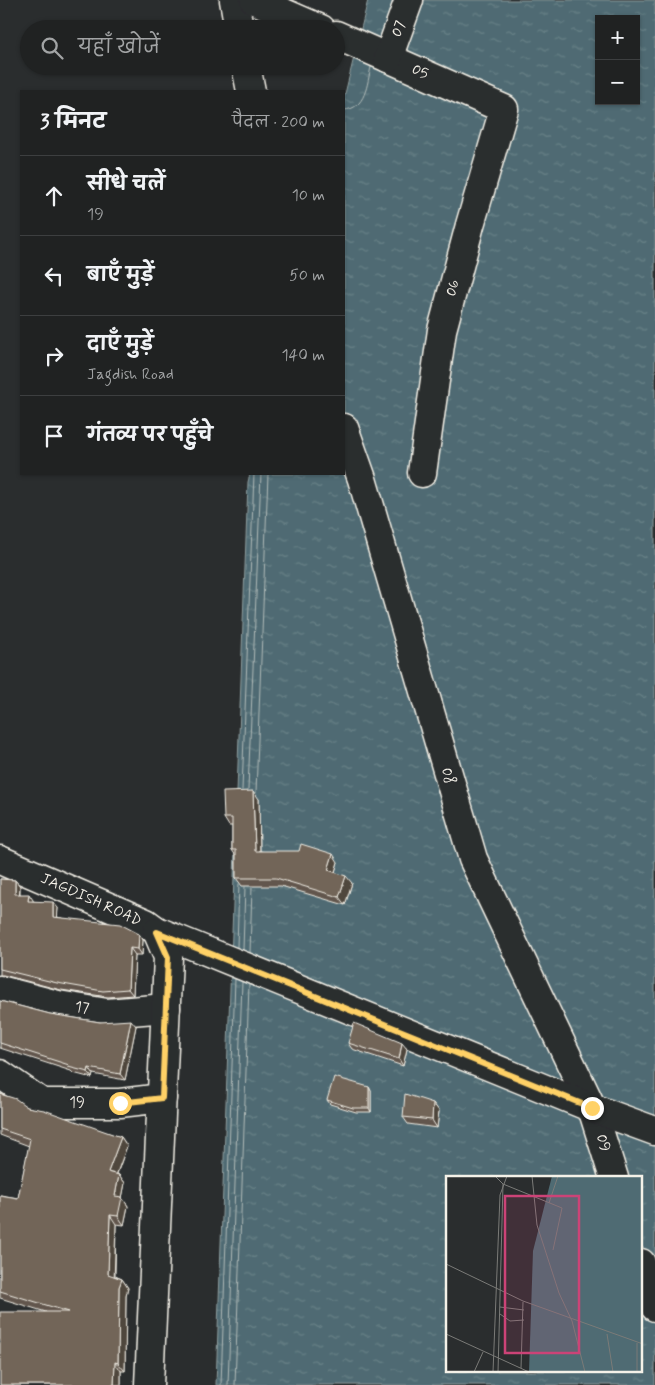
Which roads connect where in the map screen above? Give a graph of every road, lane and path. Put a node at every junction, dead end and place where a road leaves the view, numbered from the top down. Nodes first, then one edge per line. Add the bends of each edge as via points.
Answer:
1 (234, 0) edge
2 (254, 0) edge
3 (409, 0) edge
4 (238, 20) edge
5 (300, 20) edge
6 (345, 40) edge
7 (388, 58) junction
8 (248, 75) edge
9 (251, 90) edge
10 (504, 109) joint
11 (345, 431) edge
12 (422, 473) dead end
13 (0, 860) edge
14 (157, 932) junction
15 (0, 990) edge
16 (166, 1008) junction
17 (0, 1074) edge
18 (162, 1098) junction
19 (592, 1108) junction
20 (655, 1131) edge
21 (613, 1176) edge
22 (642, 1266) edge
23 (655, 1307) edge
24 (149, 1385) edge

1 - 4 street
2 - 5 street
3 - 7 street, 07
6 - 7 street, 05
7 - 10 street, 05
8 - 9 street
10 - 12 street, 06 via 442,330
11 - 19 street, 08 via 362,478 473,859
13 - 14 street, JAGDISH ROAD via 146,923
14 - 16 street via 168,957
14 - 19 street, JAGDISH ROAD
15 - 16 street, 17 via 108,1013
16 - 18 street
17 - 18 street, 19 via 42,1103 120,1103
18 - 24 street
19 - 20 street, JAGDISH ROAD
19 - 21 street, 09
22 - 23 street

